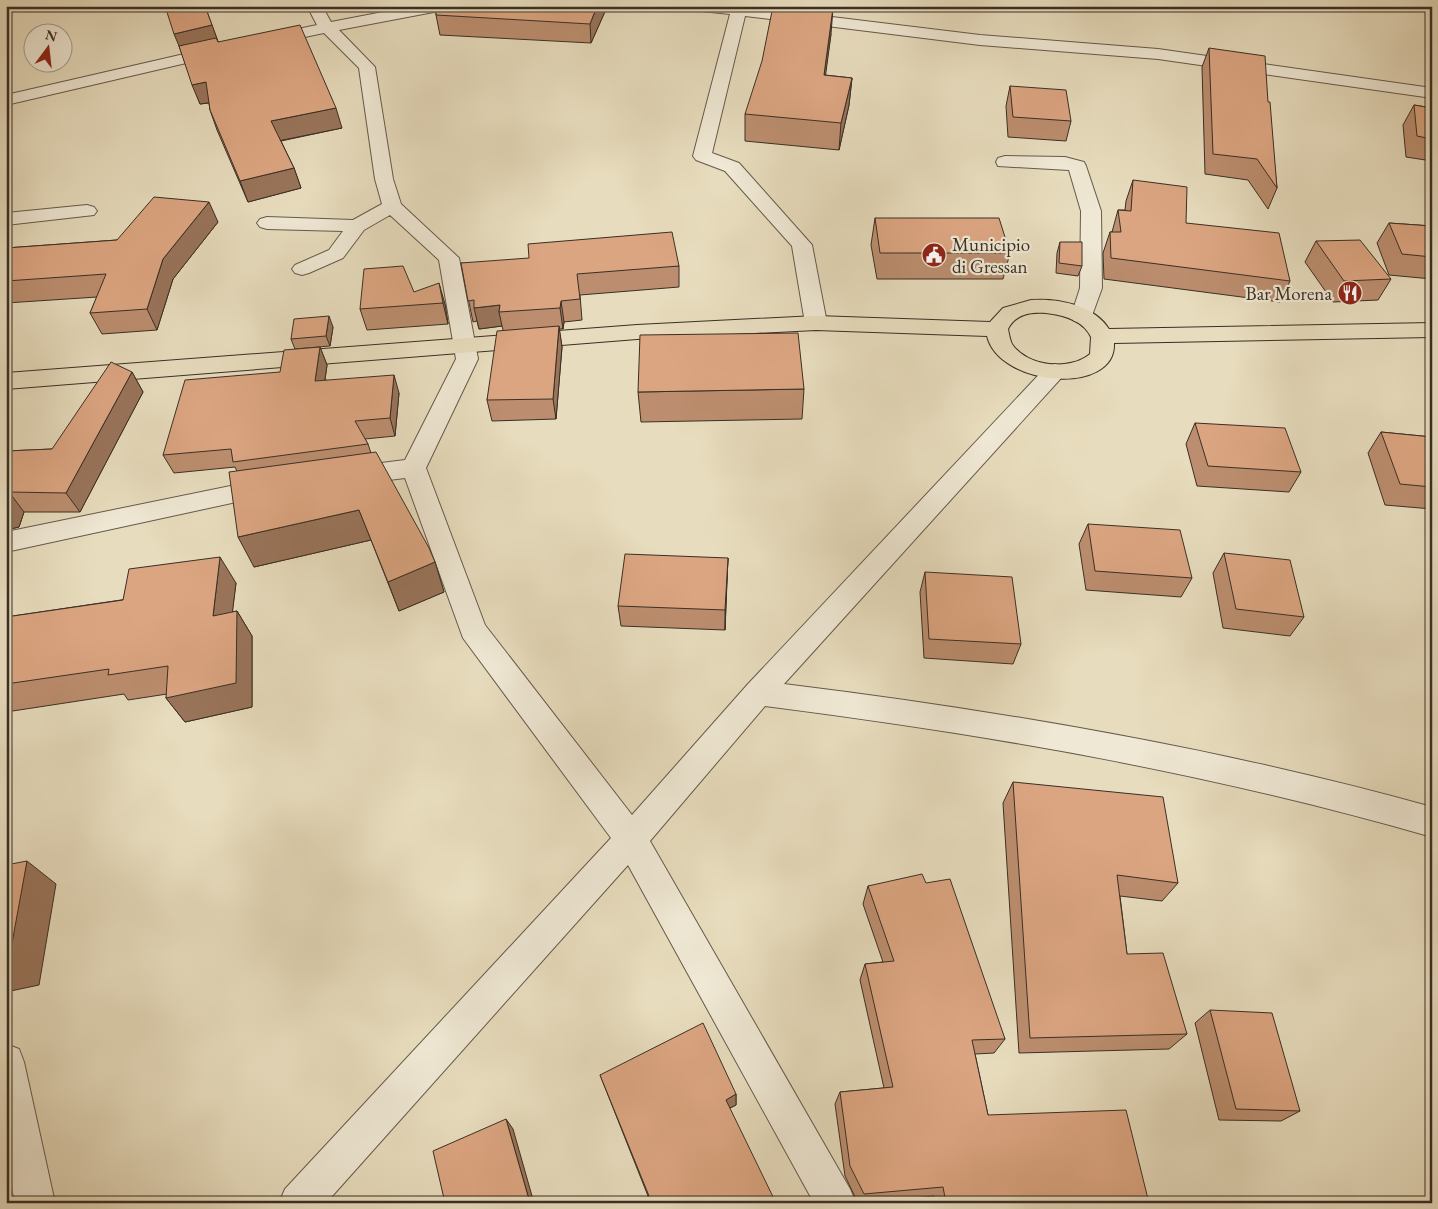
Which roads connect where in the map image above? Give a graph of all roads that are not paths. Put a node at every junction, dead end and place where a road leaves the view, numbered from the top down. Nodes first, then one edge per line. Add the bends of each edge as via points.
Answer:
1 (314, 6) edge
2 (439, 6) edge
3 (701, 6) edge
4 (739, 10) junction
5 (326, 27) junction
6 (250, 44) edge
7 (231, 48) edge
8 (1432, 93) edge
9 (6, 100) edge
10 (1005, 162) dead end
11 (392, 206) junction
12 (88, 211) dead end
13 (6, 219) edge
14 (267, 223) dead end
15 (357, 226) junction
16 (302, 269) dead end
17 (1082, 316) junction
18 (816, 323) junction
19 (998, 328) junction
20 (1432, 330) edge
21 (1102, 336) junction
22 (463, 345) junction
23 (1055, 371) junction
24 (6, 381) edge
25 (414, 468) junction
26 (329, 479) edge
27 (290, 484) edge
28 (6, 542) edge
29 (758, 693) junction
30 (1432, 822) edge
31 (631, 839) junction
32 (6, 1062) edge
33 (34, 1203) edge
34 (299, 1203) edge
35 (836, 1203) edge

1 - 5 street
2 - 5 street
3 - 4 street
4 - 8 street via 980,40 1158,54
4 - 18 street via 702,156 732,167 802,245
5 - 6 street
5 - 11 street via 367,67 384,179
7 - 9 street
10 - 17 street via 1078,166 1091,211 1091,288
11 - 15 street
11 - 22 street via 449,258
12 - 13 street
14 - 15 street
15 - 16 street via 336,254
17 - 19 main road via 1059,307 1024,307 1008,314
17 - 21 main road
18 - 19 main road
18 - 22 main road
19 - 23 main road via 1000,342 1012,356 1026,364
20 - 21 main road
21 - 23 main road via 1103,349 1093,363
22 - 24 main road
22 - 25 street via 466,359
23 - 29 street
25 - 26 street
25 - 31 street via 473,630
27 - 28 street via 243,490
29 - 30 street via 877,707 1142,751 1341,795
29 - 31 street
31 - 34 street
31 - 35 street
32 - 33 street

